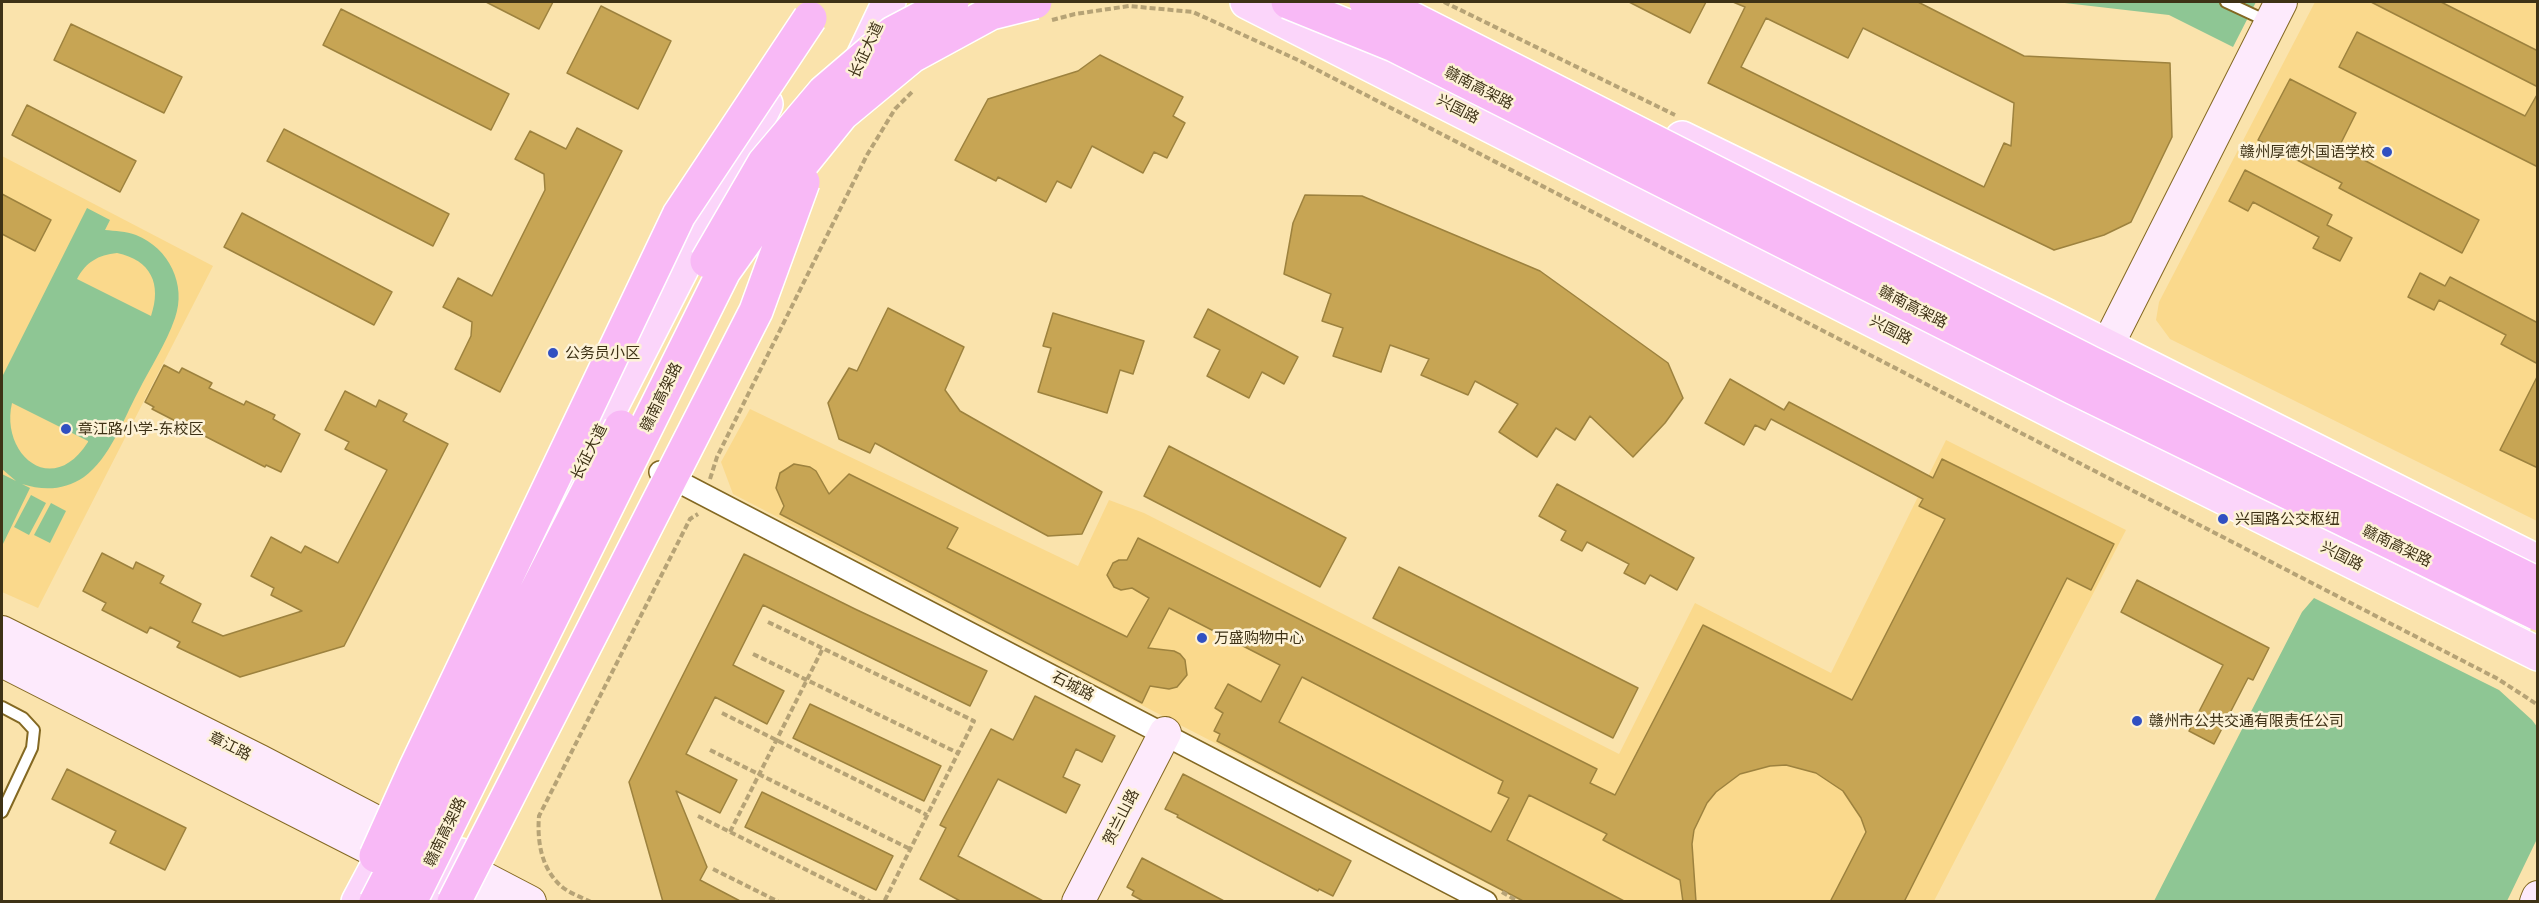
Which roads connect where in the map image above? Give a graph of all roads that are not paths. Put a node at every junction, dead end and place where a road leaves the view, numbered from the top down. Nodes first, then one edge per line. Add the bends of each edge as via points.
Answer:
1 (889, 2) edge
2 (913, 2) edge
3 (952, 2) edge
4 (1247, 2) edge
5 (1288, 2) edge
6 (1366, 2) edge
7 (1402, 2) edge
8 (2226, 2) edge
9 (813, 7) edge
10 (1039, 12) edge
11 (2276, 12) edge
12 (869, 41) junction
13 (803, 182) junction
14 (2108, 346) junction
15 (2068, 419) junction
16 (659, 472) junction
17 (2538, 562) edge
18 (2538, 584) edge
19 (2538, 614) edge
20 (2, 632) edge
21 (2538, 654) edge
22 (2, 661) edge
23 (2, 707) edge
24 (1165, 733) junction
25 (2, 812) edge
26 (389, 844) junction
27 (447, 888) edge
28 (2538, 897) edge
29 (357, 902) edge
30 (376, 902) edge
31 (410, 902) edge
32 (480, 902) edge
33 (530, 902) edge
34 (1078, 902) edge
35 (1486, 902) edge
36 (2535, 902) edge

1 - 12 main road, 长征大道
2 - 12 main road
3 - 30 highway, 赣南高架路, bridge via 893,33 824,92 764,163 707,260
4 - 15 main road, 兴国路
5 - 19 highway, 赣南高架路, bridge via 1394,45 2074,388
6 - 18 highway, 赣南高架路, bridge via 1403,14 2091,363
7 - 14 main road
8 - 11 lane
9 - 26 main road, 长征大道
9 - 29 highway, bridge via 679,215 416,767
10 - 31 highway, 赣南高架路, bridge via 991,13 912,56 842,114 724,271
11 - 14 main road
12 - 13 main road, 长征大道
13 - 16 main road, 长征大道
13 - 27 highway, bridge via 756,311
14 - 15 main road
14 - 17 main road
15 - 21 main road, 兴国路
16 - 24 street, 石城路
16 - 27 main road, 长征大道
20 - 26 main road, 章江路 via 260,761
22 - 26 main road, 章江路
23 - 25 lane via 23,718 34,730 32,748
24 - 34 main road, 贺兰山路
24 - 35 street, 石城路
26 - 27 main road, 章江路
26 - 29 main road, 长征大道
27 - 32 main road
27 - 33 main road
28 - 36 main road

